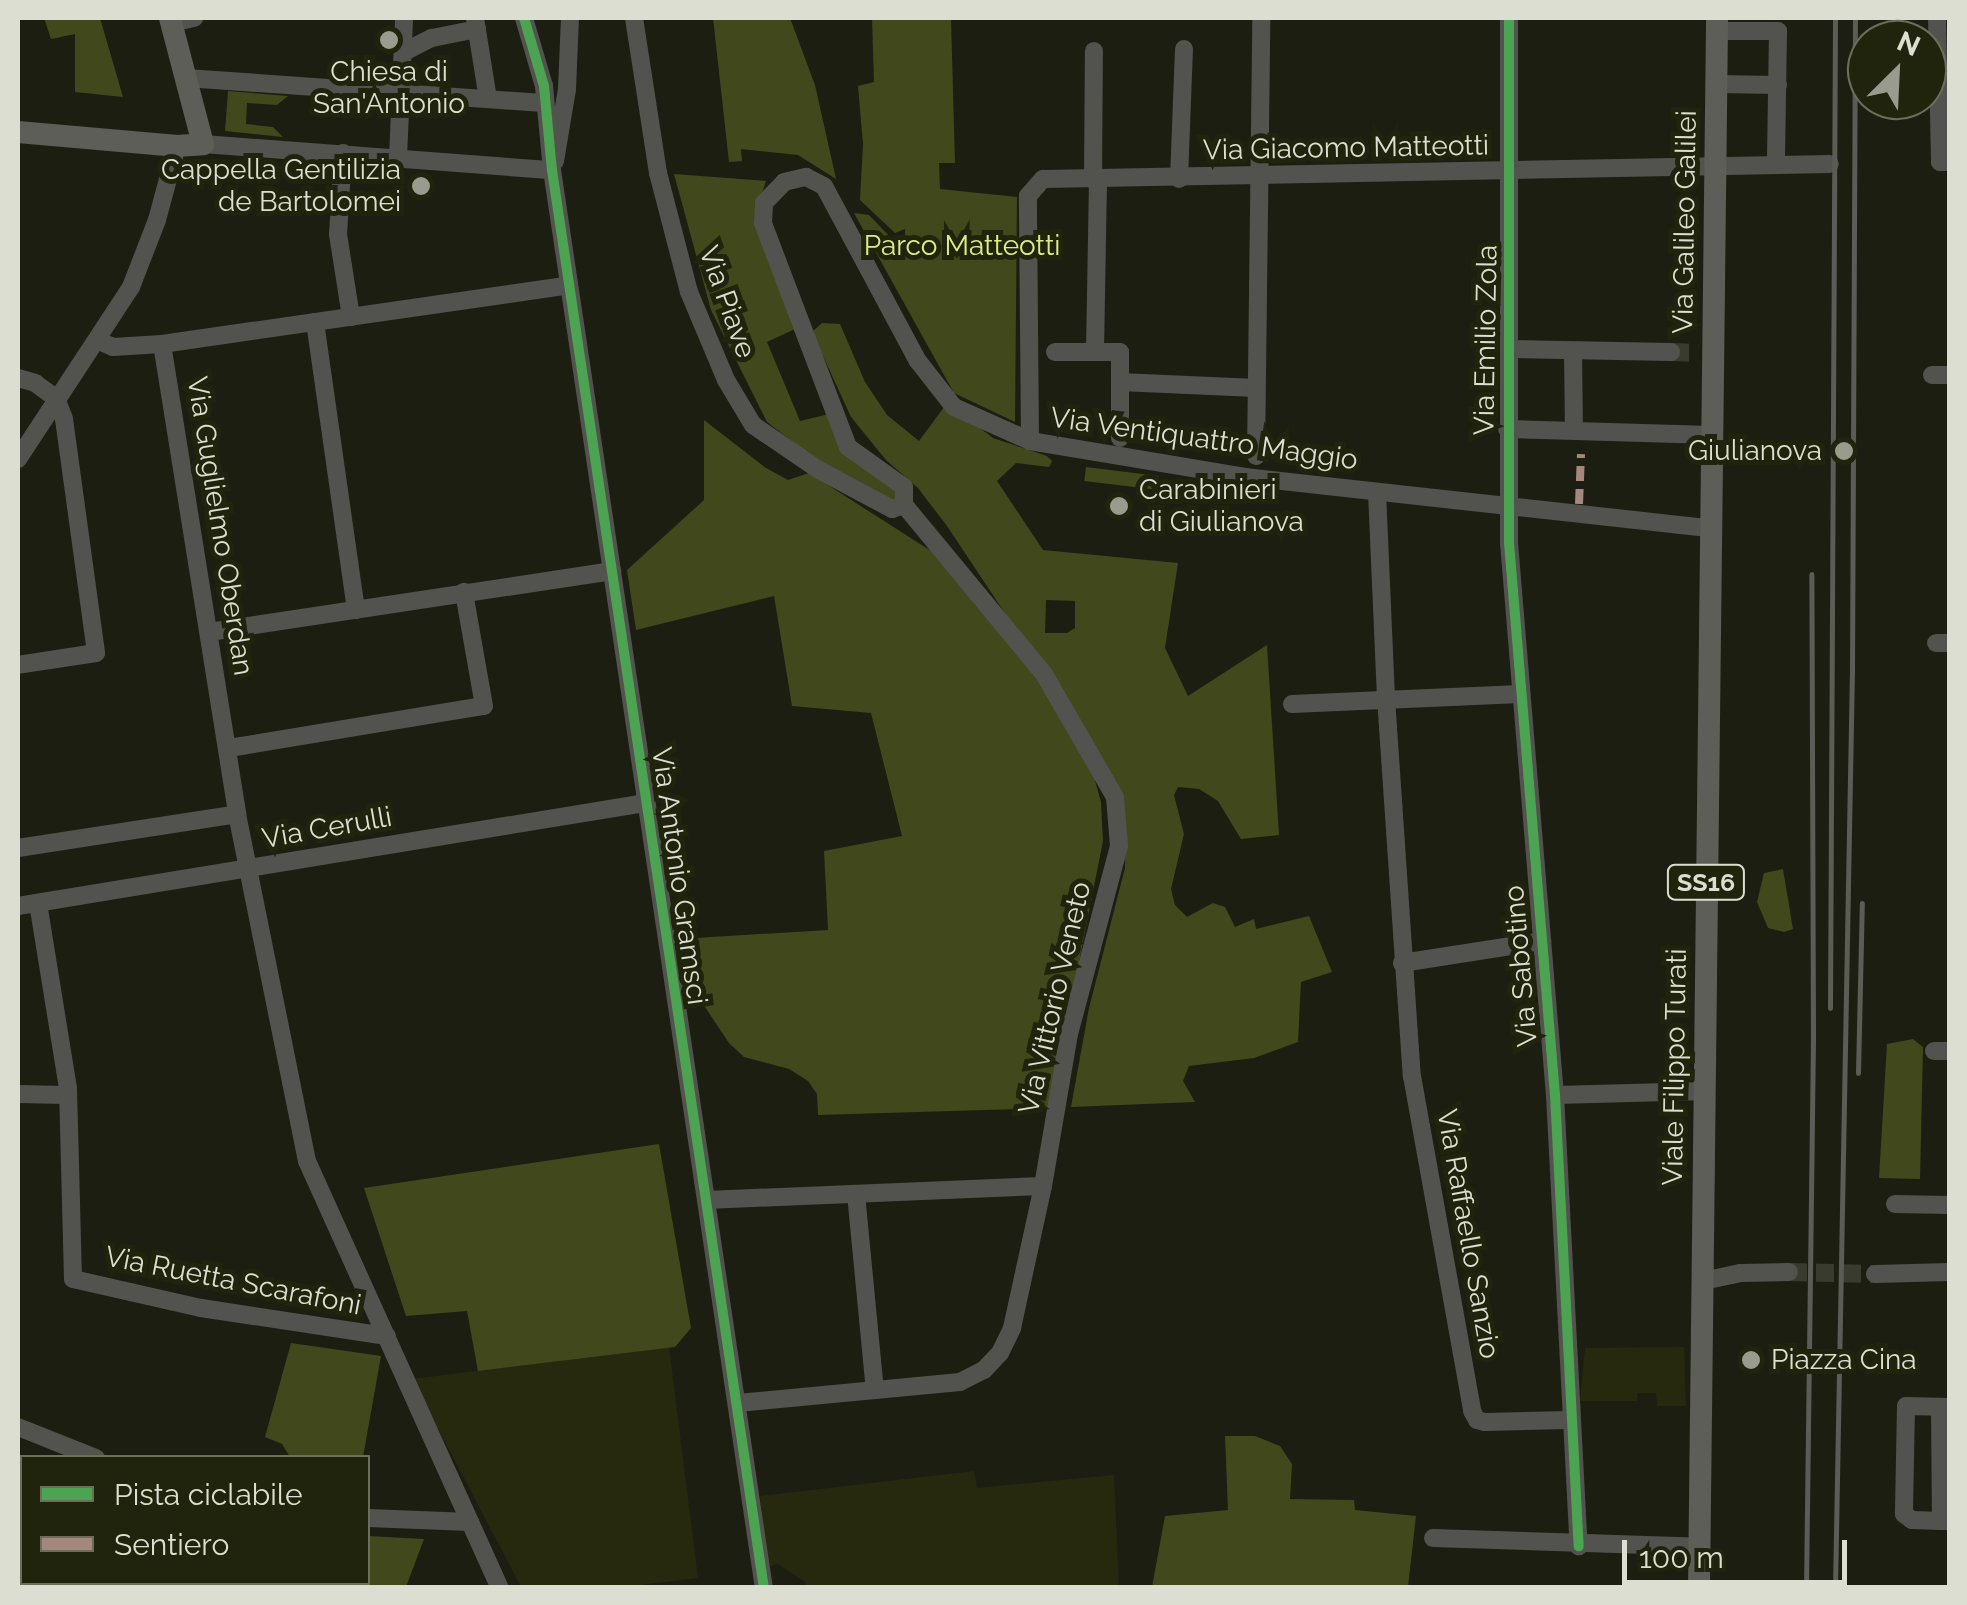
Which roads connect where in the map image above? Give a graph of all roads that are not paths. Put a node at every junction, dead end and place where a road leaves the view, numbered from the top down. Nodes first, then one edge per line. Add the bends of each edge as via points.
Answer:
1 (404, 18) edge
2 (524, 18) edge
3 (570, 18) edge
4 (634, 18) edge
5 (1261, 18) edge
6 (1509, 18) edge
7 (179, 20) edge
8 (476, 23) edge
9 (1717, 24) edge
10 (1184, 49) dead end
11 (1094, 50) dead end
12 (406, 51) junction
13 (566, 65) junction
14 (186, 78) junction
15 (1717, 84) junction
16 (1778, 84) junction
17 (404, 93) junction
18 (488, 99) junction
19 (543, 103) junction
20 (1945, 120) edge
21 (18, 132) edge
22 (560, 138) junction
23 (202, 144) junction
24 (177, 146) junction
25 (344, 153) junction
26 (398, 157) junction
27 (1945, 162) edge
28 (1776, 163) junction
29 (1830, 164) dead end
30 (1715, 166) junction
31 (552, 170) junction
32 (1509, 172) junction
33 (1260, 178) junction
34 (1179, 179) junction
35 (1096, 180) junction
36 (569, 284) junction
37 (351, 317) junction
38 (316, 322) junction
39 (99, 340) junction
40 (162, 344) junction
41 (1509, 349) junction
42 (1573, 351) junction
43 (1055, 352) dead end
44 (1095, 352) junction
45 (1671, 352) tunnel mouth
46 (18, 378) edge
47 (1120, 382) junction
48 (1256, 388) junction
49 (56, 398) junction
50 (1507, 429) junction
51 (1574, 430) junction
52 (1712, 431) junction
53 (1120, 438) dead end
54 (1030, 441) junction
55 (1256, 456) dead end
56 (18, 459) edge
57 (1377, 492) junction
58 (904, 505) junction
59 (1508, 509) junction
60 (1708, 528) junction
61 (612, 571) junction
62 (464, 592) junction
63 (356, 610) junction
64 (209, 632) junction
65 (18, 665) edge
66 (1520, 694) junction
67 (1386, 698) junction
68 (1292, 704) dead end
69 (229, 748) junction
70 (646, 803) junction
71 (238, 814) junction
72 (18, 848) edge
73 (248, 870) junction
74 (38, 902) junction
75 (18, 906) edge
76 (1542, 941) junction
77 (1402, 964) junction
78 (1706, 1091) junction
79 (18, 1094) edge
80 (66, 1095) junction
81 (1554, 1095) junction
82 (1043, 1186) junction
83 (856, 1194) junction
84 (706, 1200) junction
85 (1894, 1204) dead end
86 (1950, 1205) edge
87 (1703, 1270) junction
88 (1789, 1272) tunnel mouth
89 (1950, 1272) edge
90 (1874, 1274) tunnel mouth
91 (388, 1336) junction
92 (875, 1390) junction
93 (738, 1403) junction
94 (1945, 1407) edge
95 (1570, 1420) junction
96 (18, 1428) edge
97 (88, 1455) edge
98 (370, 1518) edge
99 (1945, 1521) edge
100 (470, 1522) junction
101 (1433, 1538) dead end
102 (1579, 1546) junction
103 (1700, 1547) junction
104 (500, 1588) edge
105 (764, 1588) edge
106 (1699, 1588) edge

1 - 12 street
2 - 19 street
3 - 13 street
4 - 58 street, Via Piave via 658,174 689,292 726,380 754,425 892,509
5 - 33 street
6 - 32 street, Via Emilio Zola
7 - 14 main road
8 - 12 street
8 - 18 street
9 - 15 main road, Via Galileo Galilei / SS16
9 - 16 street via 1778,32
10 - 34 street
11 - 35 street
12 - 17 street
13 - 19 street via 558,88
13 - 22 street
14 - 17 street
14 - 23 main road
15 - 16 street
15 - 30 main road, Via Galileo Galilei / SS16
16 - 28 street
17 - 18 street
17 - 26 street
18 - 19 street
19 - 22 street
19 - 31 street, Via Antonio Gramsci
20 - 27 street
21 - 24 main road
22 - 31 street
23 - 24 main road
23 - 25 street
24 - 39 street via 144,261
25 - 26 street
25 - 37 street via 338,234
26 - 31 street
28 - 29 street, Via Giacomo Matteotti
28 - 30 street, Via Giacomo Matteotti
30 - 32 street, Via Giacomo Matteotti
30 - 52 main road, Via Galileo Galilei / SS16 via 1706,353
31 - 36 street, Via Antonio Gramsci
32 - 33 street, Via Giacomo Matteotti
32 - 41 street, Via Emilio Zola
33 - 34 street, Via Giacomo Matteotti
33 - 48 street
34 - 35 street, Via Giacomo Matteotti
35 - 44 street
35 - 54 street, Via Giacomo Matteotti via 1043,180 1028,196
36 - 37 street
36 - 61 street, Via Antonio Gramsci
37 - 38 street
38 - 40 street
38 - 63 street
39 - 40 street, Via Guglielmo Oberdan via 113,348
39 - 49 street
40 - 64 street, Via Guglielmo Oberdan
41 - 42 street
41 - 50 street, Via Emilio Zola
42 - 45 street
42 - 51 street
43 - 44 street
44 - 47 street via 1120,352
46 - 49 street
47 - 48 street
47 - 53 street
48 - 55 street
49 - 56 street
49 - 65 street via 96,653
50 - 51 street
50 - 59 street, Via Emilio Zola
51 - 52 street
52 - 60 main road, Viale Filippo Turati / SS16
54 - 57 street, Via Ventiquattro Maggio
54 - 58 street, Via Ventiquattro Maggio via 954,406 918,361 824,186 806,177 784,182 764,203 763,223 848,447 904,488
57 - 59 street, Via Ventiquattro Maggio
57 - 67 street, Via Raffaello Sanzio
58 - 82 street, Via Vittorio Veneto via 1044,674 1116,797 1119,846 1069,1034
59 - 60 street, Via Ventiquattro Maggio
59 - 66 street, Via Sabotino
60 - 78 main road, Viale Filippo Turati / SS16
61 - 62 street
61 - 70 street, Via Antonio Gramsci
62 - 63 street
62 - 69 street via 484,706
63 - 64 street
64 - 69 street, Via Guglielmo Oberdan
66 - 67 street
66 - 76 street, Via Sabotino
67 - 68 street
67 - 77 street, Via Raffaello Sanzio
69 - 71 street, Via Guglielmo Oberdan
70 - 73 street, Via Cerulli
70 - 84 street, Via Antonio Gramsci
71 - 72 street
71 - 73 street, Via Guglielmo Oberdan
73 - 74 street, Via Cerulli
73 - 91 street, Via Ruetta Scarafoni via 308,1160
74 - 75 street, Via Cerulli
74 - 80 street via 64,1044
76 - 77 street
76 - 81 street, Via Sabotino
77 - 95 street, Via Raffaello Sanzio via 1412,1076 1477,1420
78 - 81 street
78 - 87 main road, Viale Filippo Turati / SS16
79 - 80 street
80 - 91 street, Via Ruetta Scarafoni via 74,1279 202,1308
81 - 95 street, Via Sabotino
82 - 83 street
82 - 92 street, Via Vittorio Veneto via 1012,1328 1000,1353 960,1382
83 - 84 street
83 - 92 street
84 - 93 street, Via Antonio Gramsci
85 - 86 street
87 - 88 street
87 - 103 main road, Viale Filippo Turati / SS16
89 - 90 street
91 - 100 street, Via Ruetta Scarafoni
92 - 93 street, Via Vittorio Veneto
93 - 105 street, Via Antonio Gramsci
94 - 99 street
94 - 99 street via 1906,1406 1904,1514
95 - 102 street, Via Sabotino
96 - 97 street
98 - 100 street
100 - 104 street, Via Ruetta Scarafoni
101 - 102 street
102 - 103 street
103 - 106 main road, Viale Filippo Turati / SS16

